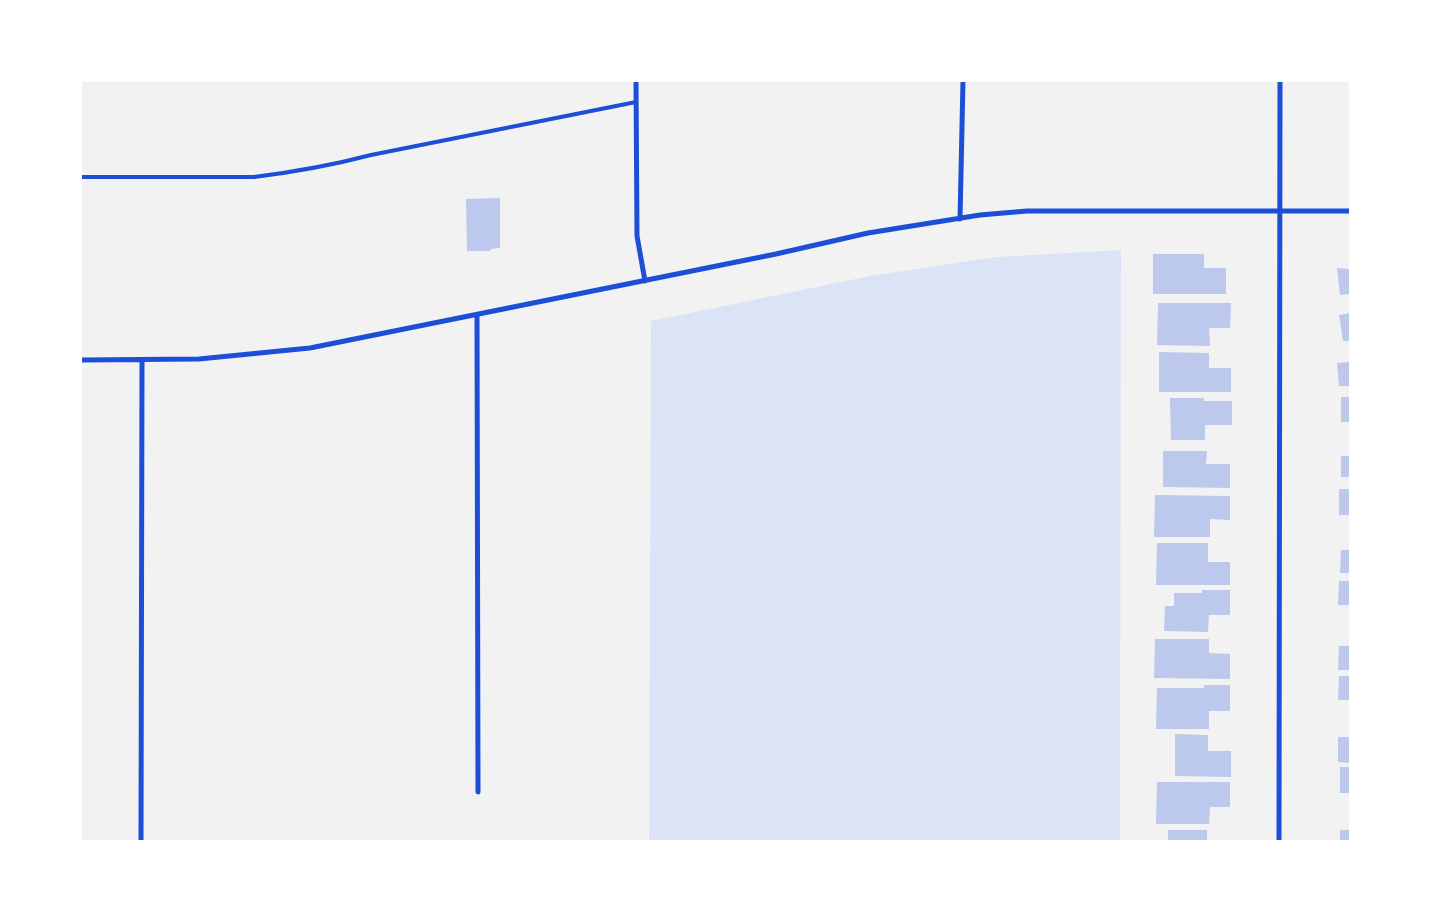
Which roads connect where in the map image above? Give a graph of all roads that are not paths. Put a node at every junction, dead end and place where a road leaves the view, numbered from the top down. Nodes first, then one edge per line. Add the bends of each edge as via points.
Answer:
1 (636, 81) edge
2 (963, 81) edge
3 (1280, 81) edge
4 (636, 102) junction
5 (81, 177) edge
6 (1280, 210) junction
7 (1350, 211) edge
8 (960, 219) junction
9 (645, 281) junction
10 (477, 316) junction
11 (81, 360) edge
12 (142, 360) junction
13 (478, 792) dead end
14 (141, 841) edge
15 (1279, 841) edge

1 - 4 street
2 - 8 street
3 - 6 street
4 - 5 lane via 336,164 254,177
4 - 9 street via 637,236
6 - 7 street
6 - 8 street via 1027,210
6 - 15 street
8 - 9 street via 868,232
9 - 10 street
10 - 12 street via 310,348 199,359
10 - 13 street
11 - 12 street
12 - 14 street

